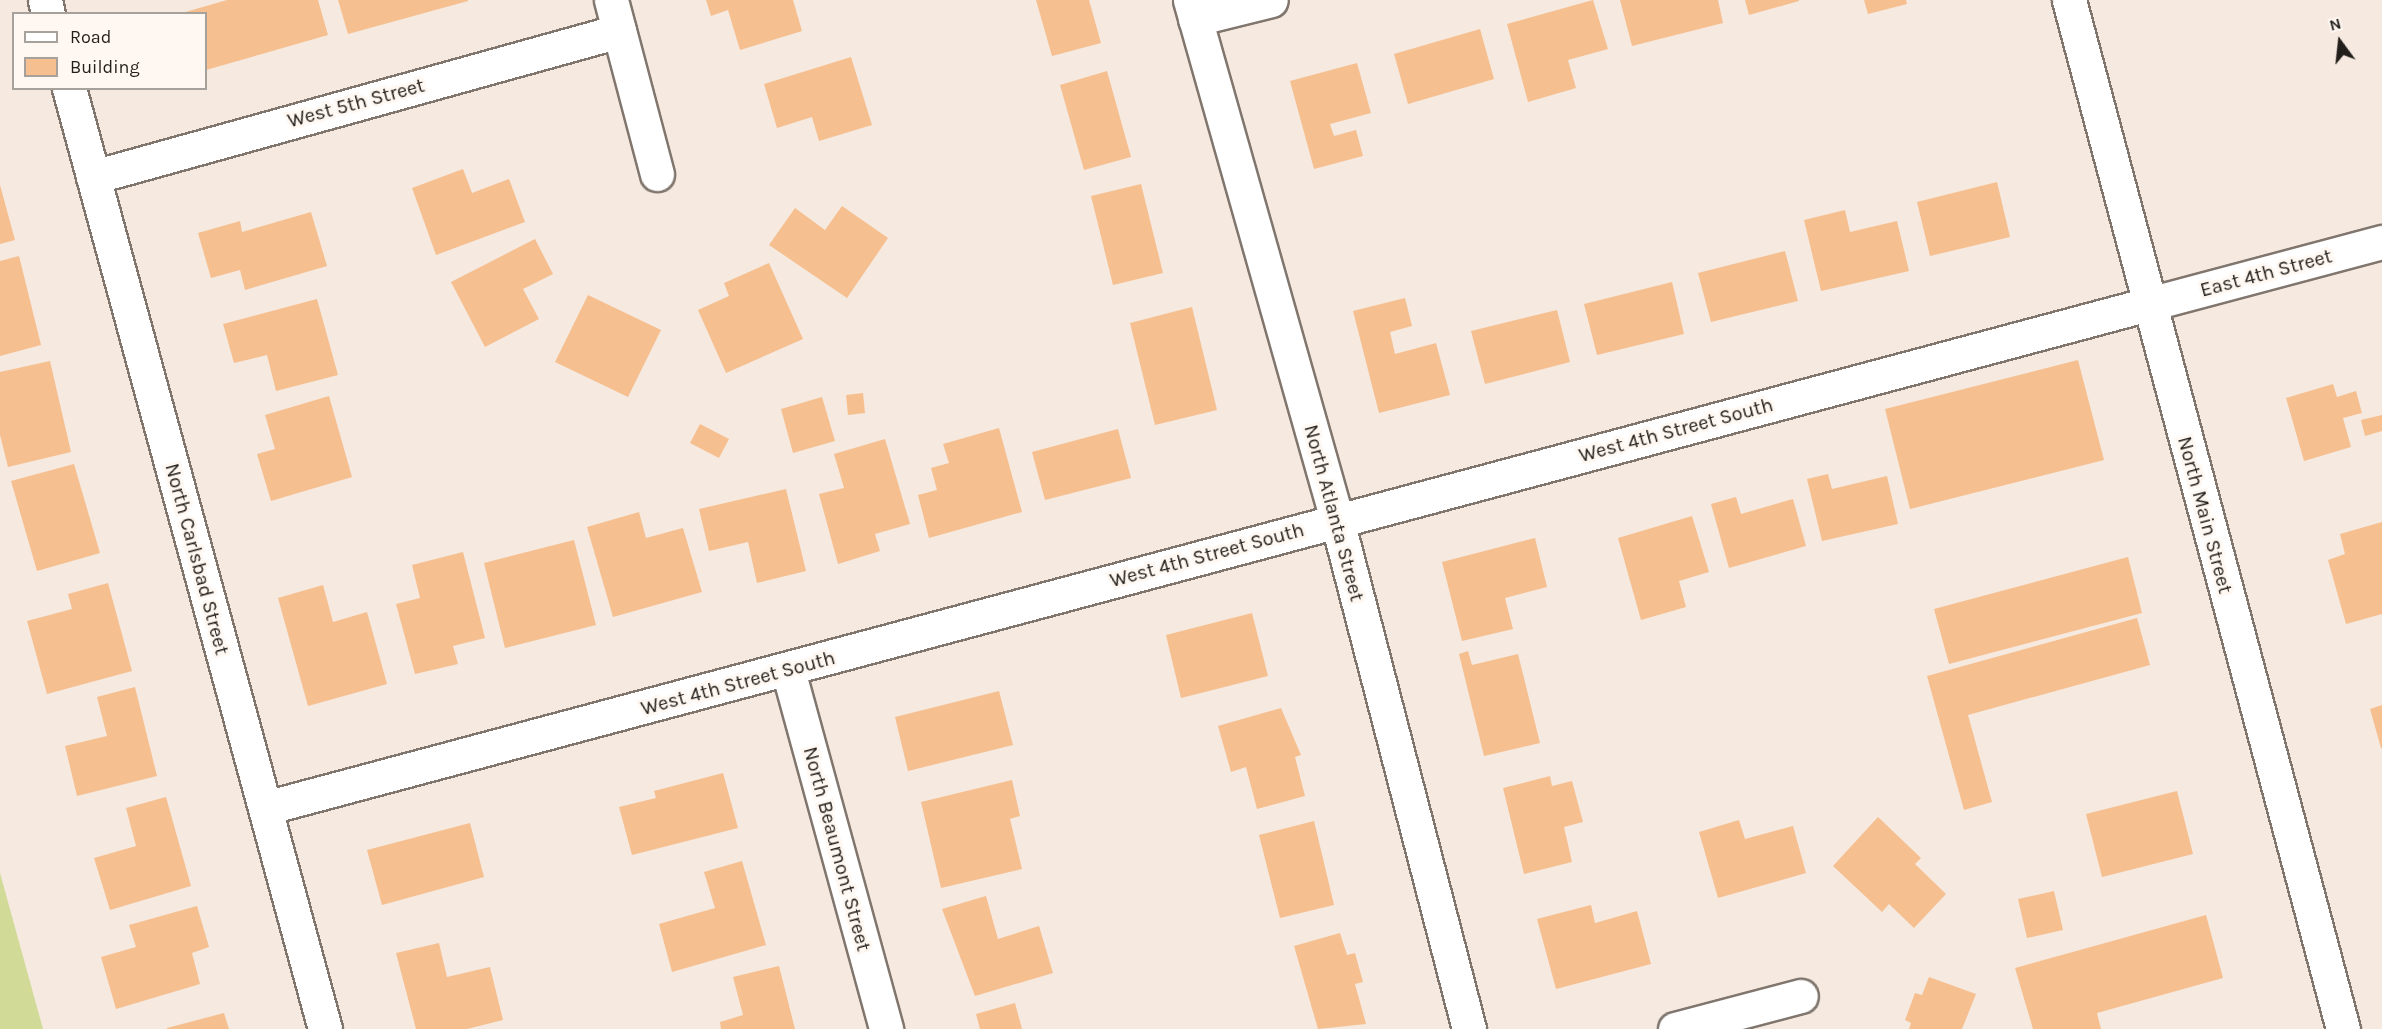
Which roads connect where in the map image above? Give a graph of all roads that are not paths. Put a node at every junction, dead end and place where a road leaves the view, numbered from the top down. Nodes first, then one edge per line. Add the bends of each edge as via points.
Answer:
1 (611, 0) edge
2 (1271, 0) edge
3 (2069, 0) edge
4 (1193, 10) edge
5 (619, 31) junction
6 (70, 90) edge
7 (657, 174) dead end
8 (93, 177) junction
9 (2382, 242) edge
10 (2149, 304) junction
11 (1337, 520) junction
12 (788, 670) junction
13 (265, 808) junction
14 (1800, 996) dead end
15 (325, 1029) edge
16 (886, 1029) edge
17 (1469, 1029) edge
18 (1675, 1029) edge
19 (2343, 1029) edge

1 - 5 street
2 - 4 street
3 - 10 street, North Main Street
4 - 11 street, North Atlanta Street
5 - 7 street
5 - 8 street, West 5th Street
6 - 8 street, North Carlsbad Street
8 - 13 street, North Carlsbad Street
9 - 10 street, East 4th Street
10 - 11 street, West 4th Street South
10 - 19 street, North Main Street
11 - 12 street, West 4th Street South
11 - 17 street, North Atlanta Street
12 - 13 street, West 4th Street South
12 - 16 street, North Beaumont Street
13 - 15 street, North Carlsbad Street
14 - 18 street

